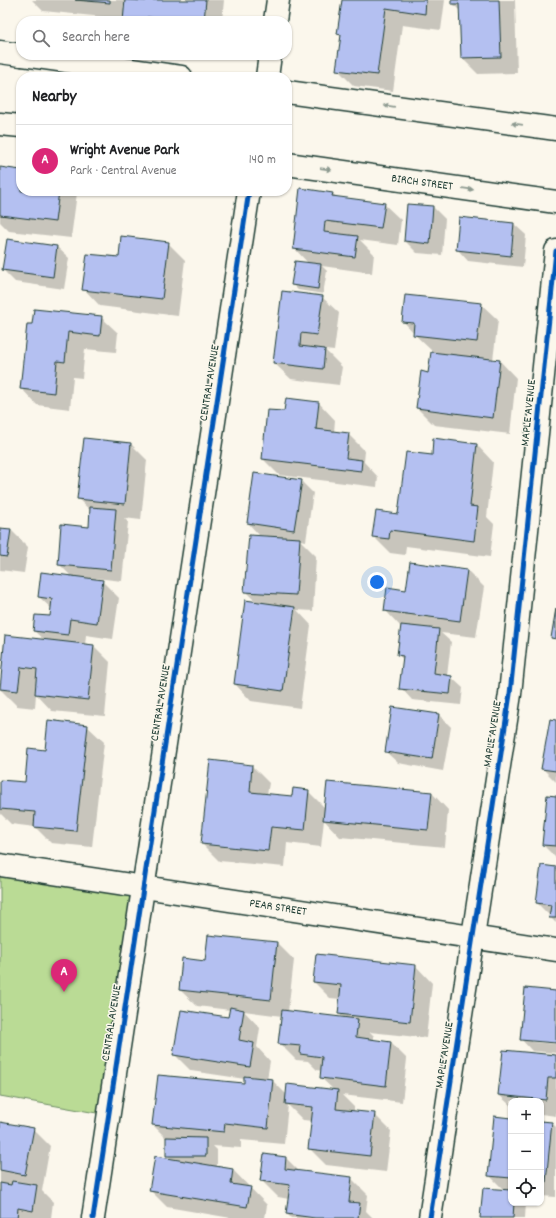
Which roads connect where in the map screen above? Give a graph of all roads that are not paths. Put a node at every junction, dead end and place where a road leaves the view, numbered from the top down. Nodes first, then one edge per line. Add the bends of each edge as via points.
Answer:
1 (278, 0) edge
2 (276, 16) edge
3 (0, 52) edge
4 (16, 54) edge
5 (58, 60) edge
6 (269, 60) edge
7 (145, 72) edge
8 (268, 72) edge
9 (292, 93) edge
10 (0, 124) edge
11 (16, 126) edge
12 (556, 129) edge
13 (292, 165) edge
14 (248, 196) edge
15 (556, 202) edge
16 (556, 251) edge
17 (0, 865) edge
18 (143, 887) junction
19 (473, 938) junction
20 (556, 950) edge
21 (93, 1218) edge
22 (430, 1218) edge

1 - 2 street
3 - 4 street
5 - 7 street
6 - 8 street
12 -> 9 street
10 - 11 street
13 -> 15 street, BIRCH STREET
14 - 18 street, CENTRAL AVENUE
16 - 19 street, MAPLE AVENUE via 510,694
17 - 18 street, PEAR STREET
18 - 19 street, PEAR STREET
18 - 21 street, CENTRAL AVENUE
19 - 20 street, PEAR STREET
19 - 22 street, MAPLE AVENUE

